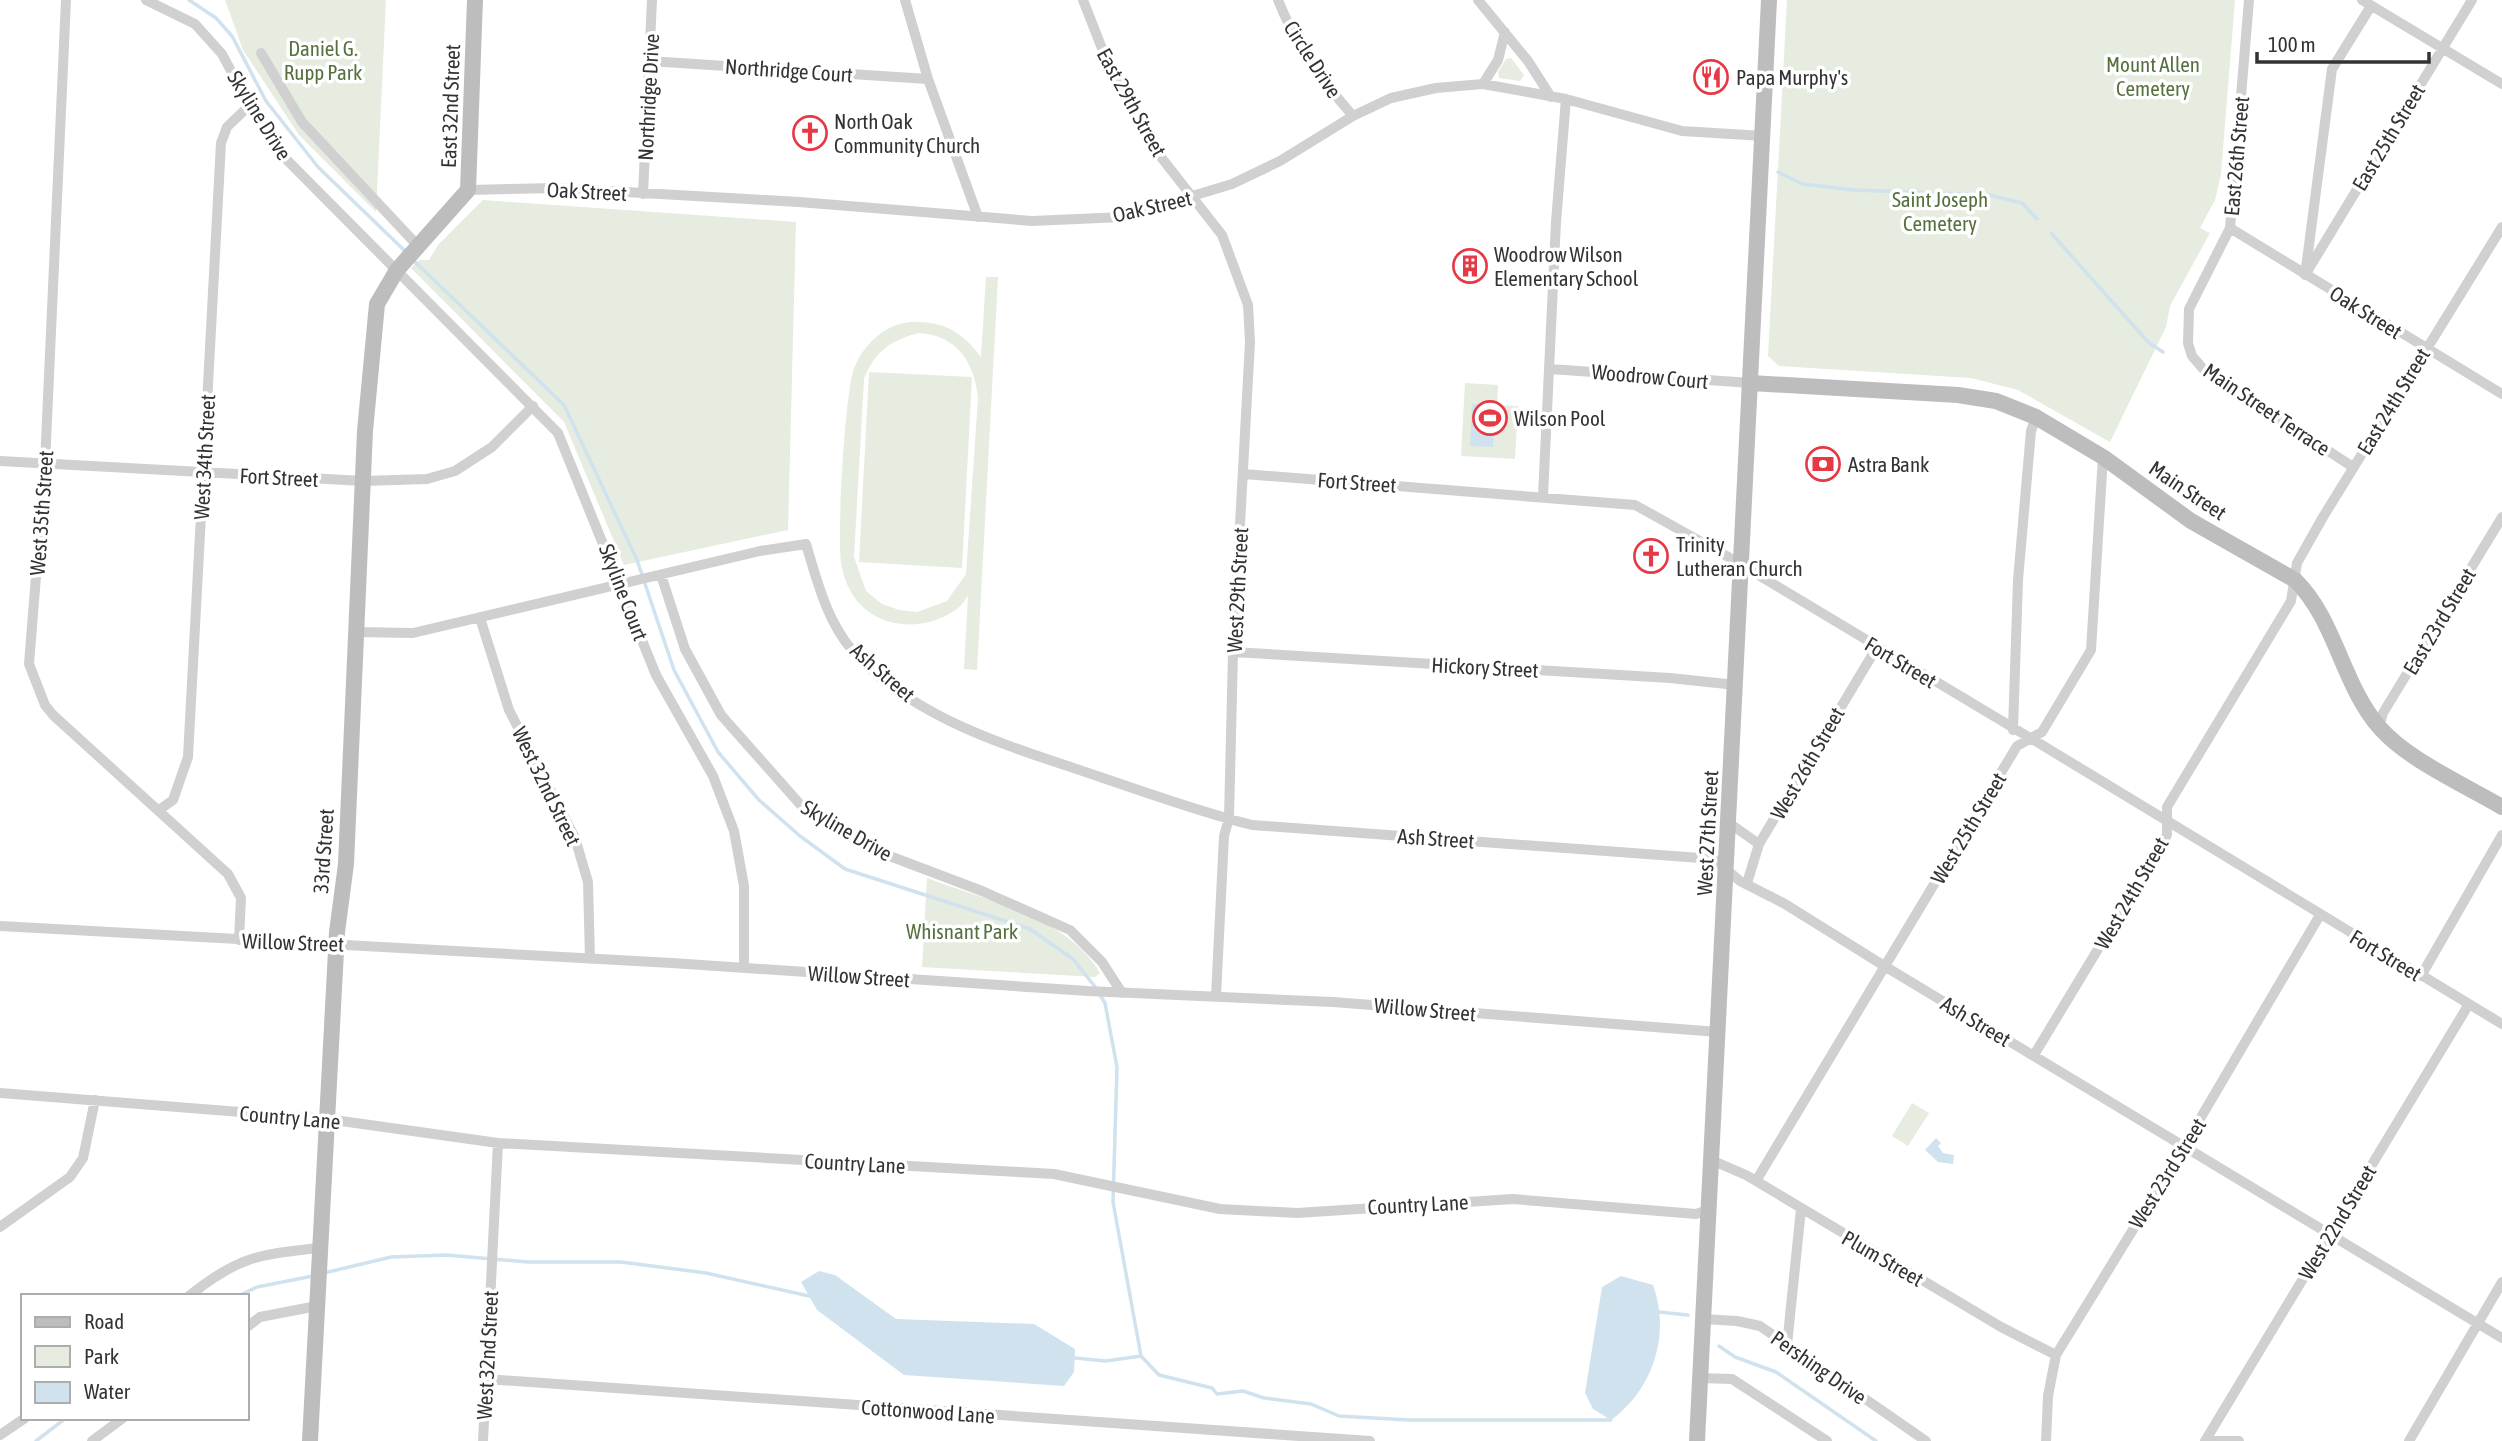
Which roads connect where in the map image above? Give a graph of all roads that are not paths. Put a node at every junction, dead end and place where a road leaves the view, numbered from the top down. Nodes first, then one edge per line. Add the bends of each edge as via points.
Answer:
1 (66, 0) edge
2 (146, 0) edge
3 (475, 0) edge
4 (653, 0) edge
5 (905, 0) edge
6 (1083, 0) edge
7 (1278, 0) edge
8 (1478, 0) edge
9 (1769, 0) edge
10 (2249, 0) edge
11 (2472, 0) edge
12 (2367, 3) edge
13 (1505, 32) junction
14 (2443, 48) junction
15 (261, 53) dead end
16 (649, 61) junction
17 (928, 79) junction
18 (1483, 84) junction
19 (2502, 84) edge
20 (1551, 97) junction
21 (1566, 99) junction
22 (250, 105) junction
23 (1353, 116) junction
24 (1763, 136) junction
25 (468, 190) junction
26 (643, 194) junction
27 (1193, 198) junction
28 (978, 217) junction
29 (2502, 227) edge
30 (2230, 228) junction
31 (418, 246) junction
32 (397, 270) junction
33 (2305, 275) junction
34 (2425, 348) junction
35 (1549, 369) junction
36 (1751, 383) junction
37 (2502, 394) edge
38 (533, 406) junction
39 (2036, 416) junction
40 (2103, 457) junction
41 (0, 461) edge
42 (46, 464) junction
43 (2353, 467) junction
44 (203, 472) junction
45 (1244, 474) junction
46 (363, 481) junction
47 (1543, 496) junction
48 (2502, 517) edge
49 (1741, 566) junction
50 (661, 575) junction
51 (2295, 580) junction
52 (621, 584) junction
53 (480, 618) junction
54 (356, 632) junction
55 (1877, 647) junction
56 (1233, 652) junction
57 (1736, 685) junction
58 (2379, 727) junction
59 (2013, 730) junction
60 (2030, 738) junction
61 (2502, 807) edge
62 (159, 810) junction
63 (1229, 818) junction
64 (1729, 823) junction
65 (2169, 824) junction
66 (2502, 835) edge
67 (1759, 844) junction
68 (1726, 870) junction
69 (1746, 883) junction
70 (2320, 915) junction
71 (0, 926) edge
72 (239, 940) junction
73 (337, 944) junction
74 (590, 958) junction
75 (1886, 967) junction
76 (744, 968) junction
77 (2421, 976) junction
78 (1117, 993) junction
79 (1216, 996) junction
80 (2469, 1004) junction
81 (2502, 1024) edge
82 (1718, 1032) junction
83 (2034, 1055) junction
84 (0, 1093) edge
85 (95, 1100) junction
86 (327, 1119) junction
87 (498, 1143) junction
88 (2184, 1146) junction
89 (1711, 1160) junction
90 (1756, 1181) junction
91 (1801, 1209) junction
92 (1708, 1210) junction
93 (0, 1227) edge
94 (2328, 1233) junction
95 (319, 1254) junction
96 (2502, 1282) edge
97 (192, 1294) edge
98 (317, 1306) junction
99 (1703, 1319) junction
100 (2478, 1323) junction
101 (248, 1326) edge
102 (2502, 1338) edge
103 (1787, 1345) junction
104 (2056, 1355) junction
105 (1700, 1378) junction
106 (486, 1380) junction
107 (22, 1420) edge
108 (120, 1420) edge
109 (0, 1435) edge
110 (1184, 1435) edge
111 (92, 1441) edge
112 (310, 1441) edge
113 (483, 1441) edge
114 (1370, 1441) edge
115 (1697, 1441) edge
116 (1827, 1441) edge
117 (1926, 1441) edge
118 (2046, 1441) edge
119 (2205, 1441) edge
120 (2239, 1441) edge
121 (2409, 1441) edge

1 - 42 street, West 35th Street
2 - 22 street, Skyline Drive via 195,24 222,54
3 - 25 street, East 32nd Street
4 - 16 street, Northridge Drive
5 - 17 street
6 - 27 street, East 29th Street via 1101,46 1157,152
7 - 23 street, Circle Drive via 1284,16
8 - 13 street
9 - 24 street, West 27th Street
10 - 30 street, East 26th Street
11 - 14 street, East 25th Street
12 - 14 street
12 - 33 street via 2333,69
13 - 18 street via 1498,60
13 - 20 street
14 - 19 street
14 - 33 street, East 25th Street
15 - 31 street via 302,121
16 - 17 street, Northridge Court
16 - 26 street, Northridge Drive
17 - 28 street
18 - 20 street, Oak Street
18 - 23 street, Oak Street via 1391,98
20 - 21 street, Oak Street
21 - 24 street, Oak Street via 1682,131
21 - 35 street
22 - 32 street, Skyline Drive via 281,154
22 - 44 street, West 34th Street via 227,127 221,143
23 - 27 street, Oak Street via 1280,161
24 - 36 street, West 27th Street
25 - 26 street, Oak Street via 556,188
25 - 31 street, East 32nd Street
26 - 28 street, Oak Street
27 - 28 street, Oak Street via 1123,217 1031,221
27 - 45 street, West 29th Street via 1222,235 1248,305 1251,342
29 - 34 street, East 24th Street
30 - 33 street, Oak Street
30 - 43 street, Main Street Terrace via 2189,309 2192,356 2205,371
31 - 32 street, East 32nd Street
32 - 38 street, Skyline Court
32 - 46 street, 33rd Street via 377,304
33 - 34 street, Oak Street
34 - 37 street, Oak Street
34 - 43 street, East 24th Street
35 - 36 street, Woodrow Court
35 - 47 street
36 - 39 street, Main Street via 1958,395 1996,401
36 - 49 street, West 27th Street
38 - 46 street, Fort Street via 492,447 455,471 426,479
38 - 52 street, Skyline Court via 558,433
39 - 40 street, Main Street
39 - 59 street via 2018,580
40 - 51 street, Main Street via 2191,521
40 - 60 street, West 25th Street via 2091,650 2042,732
41 - 42 street, Fort Street
42 - 44 street, Fort Street
42 - 62 street, West 35th Street via 29,664 53,715
43 - 51 street, East 24th Street via 2297,563
44 - 46 street, Fort Street
44 - 62 street, West 34th Street via 188,757 173,800
45 - 47 street, Fort Street
45 - 56 street, West 29th Street
46 - 54 street, 33rd Street
47 - 49 street, Fort Street via 1635,505
48 - 58 street, East 23rd Street via 2383,713
49 - 55 street, Fort Street
49 - 57 street, West 27th Street
50 - 52 street, Ash Street
50 - 63 street, Ash Street via 806,544 824,603 852,650 926,709 1016,747
50 - 78 street, Skyline Drive via 685,649 721,715 806,811 887,855 1070,930 1102,962
51 - 58 street, Main Street via 2308,593
51 - 65 street, West 24th Street via 2291,601 2167,807
52 - 53 street, Ash Street
52 - 76 street, Skyline Court via 656,675 713,776 734,831 744,886
53 - 54 street, Ash Street via 413,634
53 - 74 street, West 32nd Street via 509,710 575,838 588,882
54 - 73 street, 33rd Street via 346,863
55 - 59 street, Fort Street
55 - 67 street, West 26th Street
56 - 57 street, Hickory Street
56 - 63 street, West 29th Street
57 - 64 street, West 27th Street
58 - 61 street, Main Street via 2397,744
59 - 60 street, Fort Street
60 - 65 street, Fort Street
60 - 75 street, West 25th Street via 2017,746
62 - 72 street, West 35th Street via 228,874 241,898
63 - 68 street, Ash Street via 1258,825 1714,859
63 - 79 street, West 29th Street via 1223,847
64 - 67 street
64 - 68 street, West 27th Street
65 - 70 street, Fort Street
65 - 83 street, West 24th Street via 2167,835
66 - 77 street
67 - 69 street, West 26th Street
68 - 69 street, Ash Street
68 - 82 street, West 27th Street
69 - 75 street, Ash Street
70 - 77 street, Fort Street
70 - 88 street, West 23rd Street
71 - 72 street, Willow Street
72 - 73 street, Willow Street
73 - 74 street, Willow Street
73 - 86 street, 33rd Street
74 - 76 street, Willow Street
75 - 83 street, Ash Street
75 - 90 street, West 25th Street
76 - 78 street, Willow Street
77 - 80 street, Fort Street
78 - 79 street, Willow Street
79 - 82 street, Willow Street
80 - 81 street, Fort Street
80 - 94 street, West 22nd Street
82 - 89 street, West 27th Street
83 - 88 street, Ash Street
84 - 85 street, Country Lane
85 - 86 street, Country Lane
85 - 93 street via 83,1158 70,1177
86 - 87 street, Country Lane
86 - 95 street, 33rd Street
87 - 92 street, Country Lane via 1054,1174 1220,1209 1297,1213 1513,1199 1696,1214
87 - 106 street, West 32nd Street
88 - 94 street, Ash Street
88 - 104 street, West 23rd Street
89 - 90 street, Plum Street
89 - 92 street, West 27th Street
90 - 91 street, Plum Street
91 - 103 street
91 - 104 street, Plum Street
92 - 99 street, West 27th Street
94 - 100 street, Ash Street
94 - 119 street, West 22nd Street
95 - 97 street via 257,1255 225,1269
95 - 98 street, 33rd Street
96 - 100 street
98 - 101 street via 260,1317
98 - 112 street, 33rd Street
99 - 103 street, Pershing Drive via 1760,1326
99 - 105 street, West 27th Street
100 - 102 street, Ash Street
100 - 121 street
103 - 117 street, Pershing Drive
104 - 118 street, West 23rd Street
105 - 115 street, West 27th Street
105 - 116 street via 1732,1379
106 - 110 street, Cottonwood Lane
106 - 113 street, West 32nd Street
107 - 109 street
108 - 111 street
110 - 114 street, Cottonwood Lane
119 - 120 street

